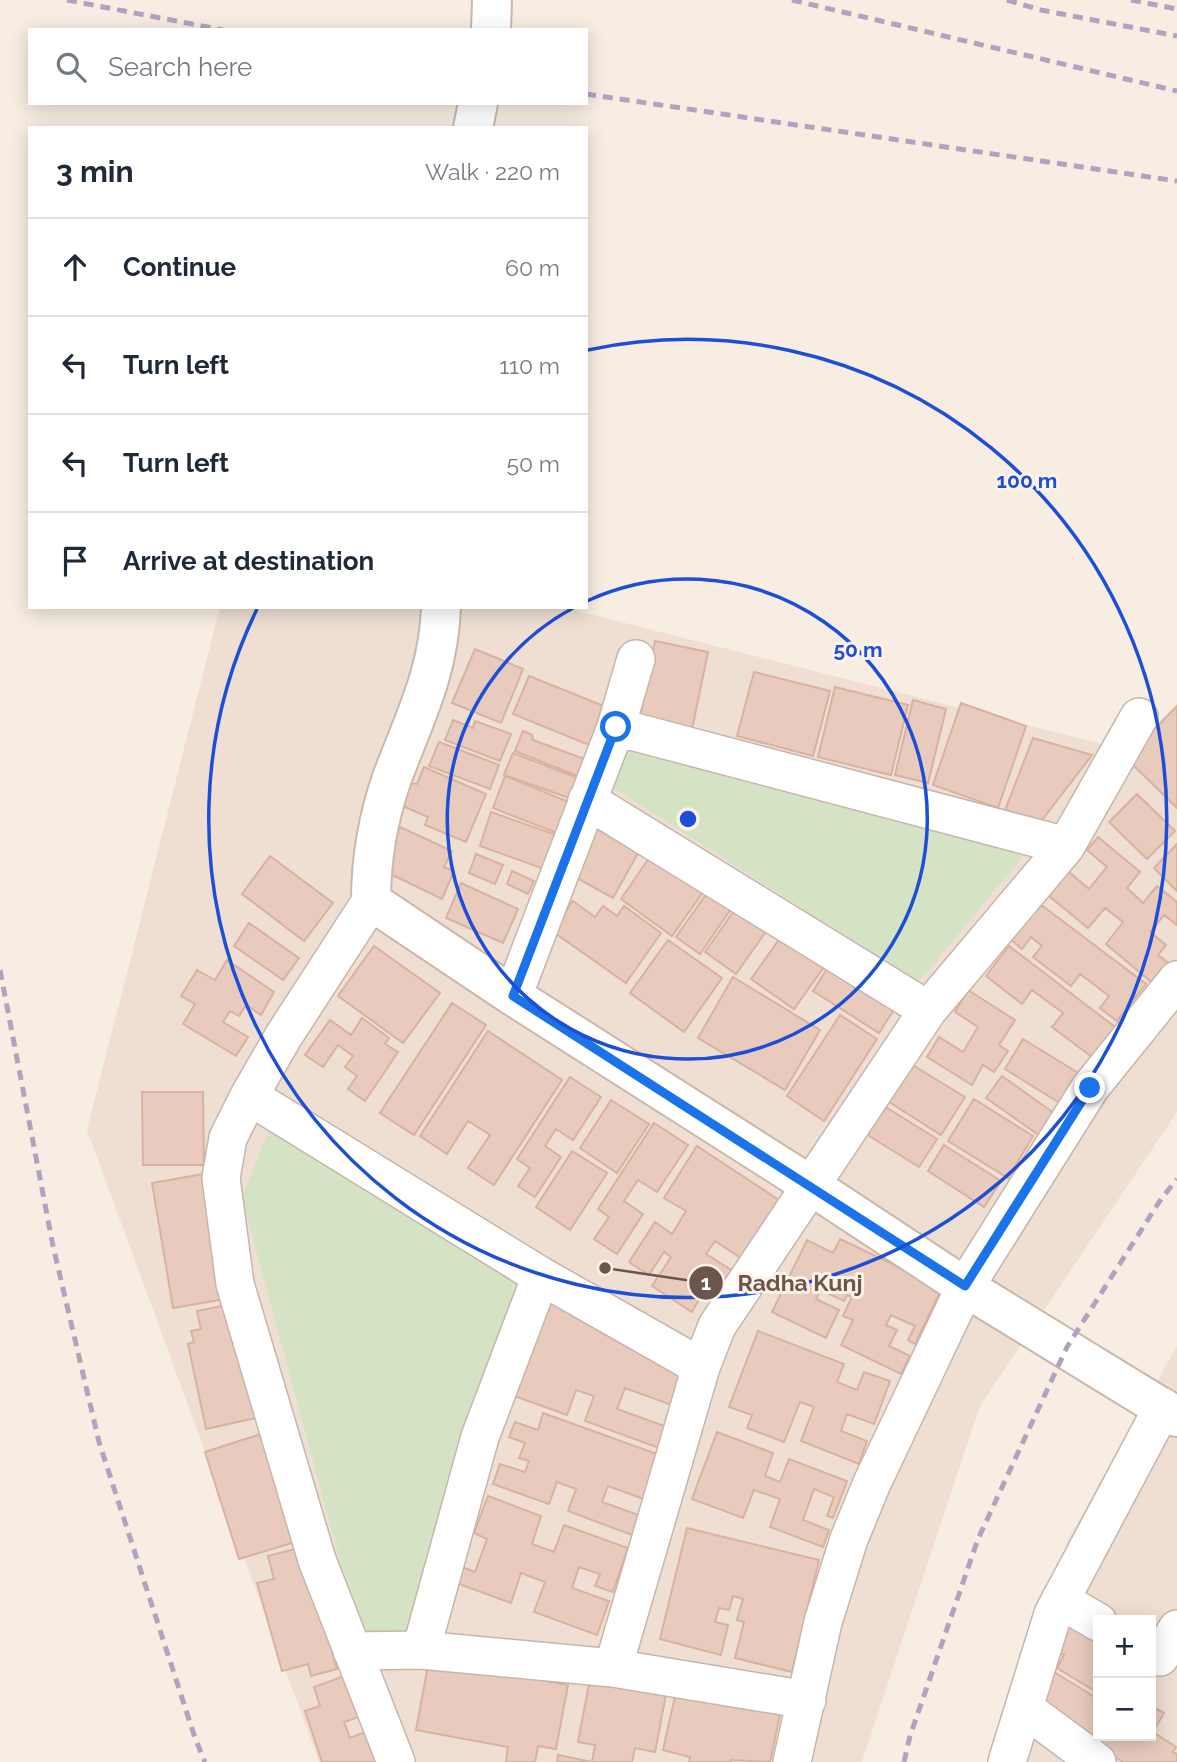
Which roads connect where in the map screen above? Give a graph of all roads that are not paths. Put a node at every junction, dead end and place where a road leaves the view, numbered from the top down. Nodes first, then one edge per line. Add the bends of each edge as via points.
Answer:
1 (492, 0) edge
2 (491, 28) edge
3 (478, 105) edge
4 (473, 126) edge
5 (441, 609) edge
6 (636, 659) dead end
7 (1139, 717) dead end
8 (616, 727) junction
9 (587, 800) junction
10 (1066, 846) junction
11 (371, 901) junction
12 (1177, 980) edge
13 (513, 996) junction
14 (928, 1010) junction
15 (249, 1096) junction
16 (810, 1185) junction
17 (541, 1276) junction
18 (965, 1286) junction
19 (701, 1367) junction
20 (1170, 1412) edge
21 (1060, 1600) junction
22 (1093, 1619) edge
23 (421, 1650) junction
24 (352, 1651) junction
25 (612, 1668) junction
26 (807, 1700) junction
27 (1024, 1708) junction
28 (396, 1762) edge
29 (792, 1762) edge
30 (1007, 1762) edge
31 (1097, 1762) edge

1 - 2 street
3 - 4 street
5 - 11 street via 440,636 424,700 392,780 375,840
6 - 8 street
7 - 10 street
8 - 9 street
8 - 10 street
9 - 13 street
9 - 14 street
10 - 14 street
11 - 13 street
11 - 15 street
12 - 18 street via 1090,1088
13 - 16 street
14 - 16 street
15 - 17 street
15 - 24 street via 229,1138 220,1178 235,1284 317,1560
16 - 18 street
16 - 19 street via 717,1326
17 - 19 street
17 - 23 street via 480,1437
18 - 20 street
18 - 26 street via 849,1539 823,1622
19 - 25 street
20 - 21 street
21 - 22 street
21 - 27 street
23 - 24 street
23 - 25 street
24 - 28 street
25 - 26 street
26 - 29 street
27 - 30 street
27 - 31 street

